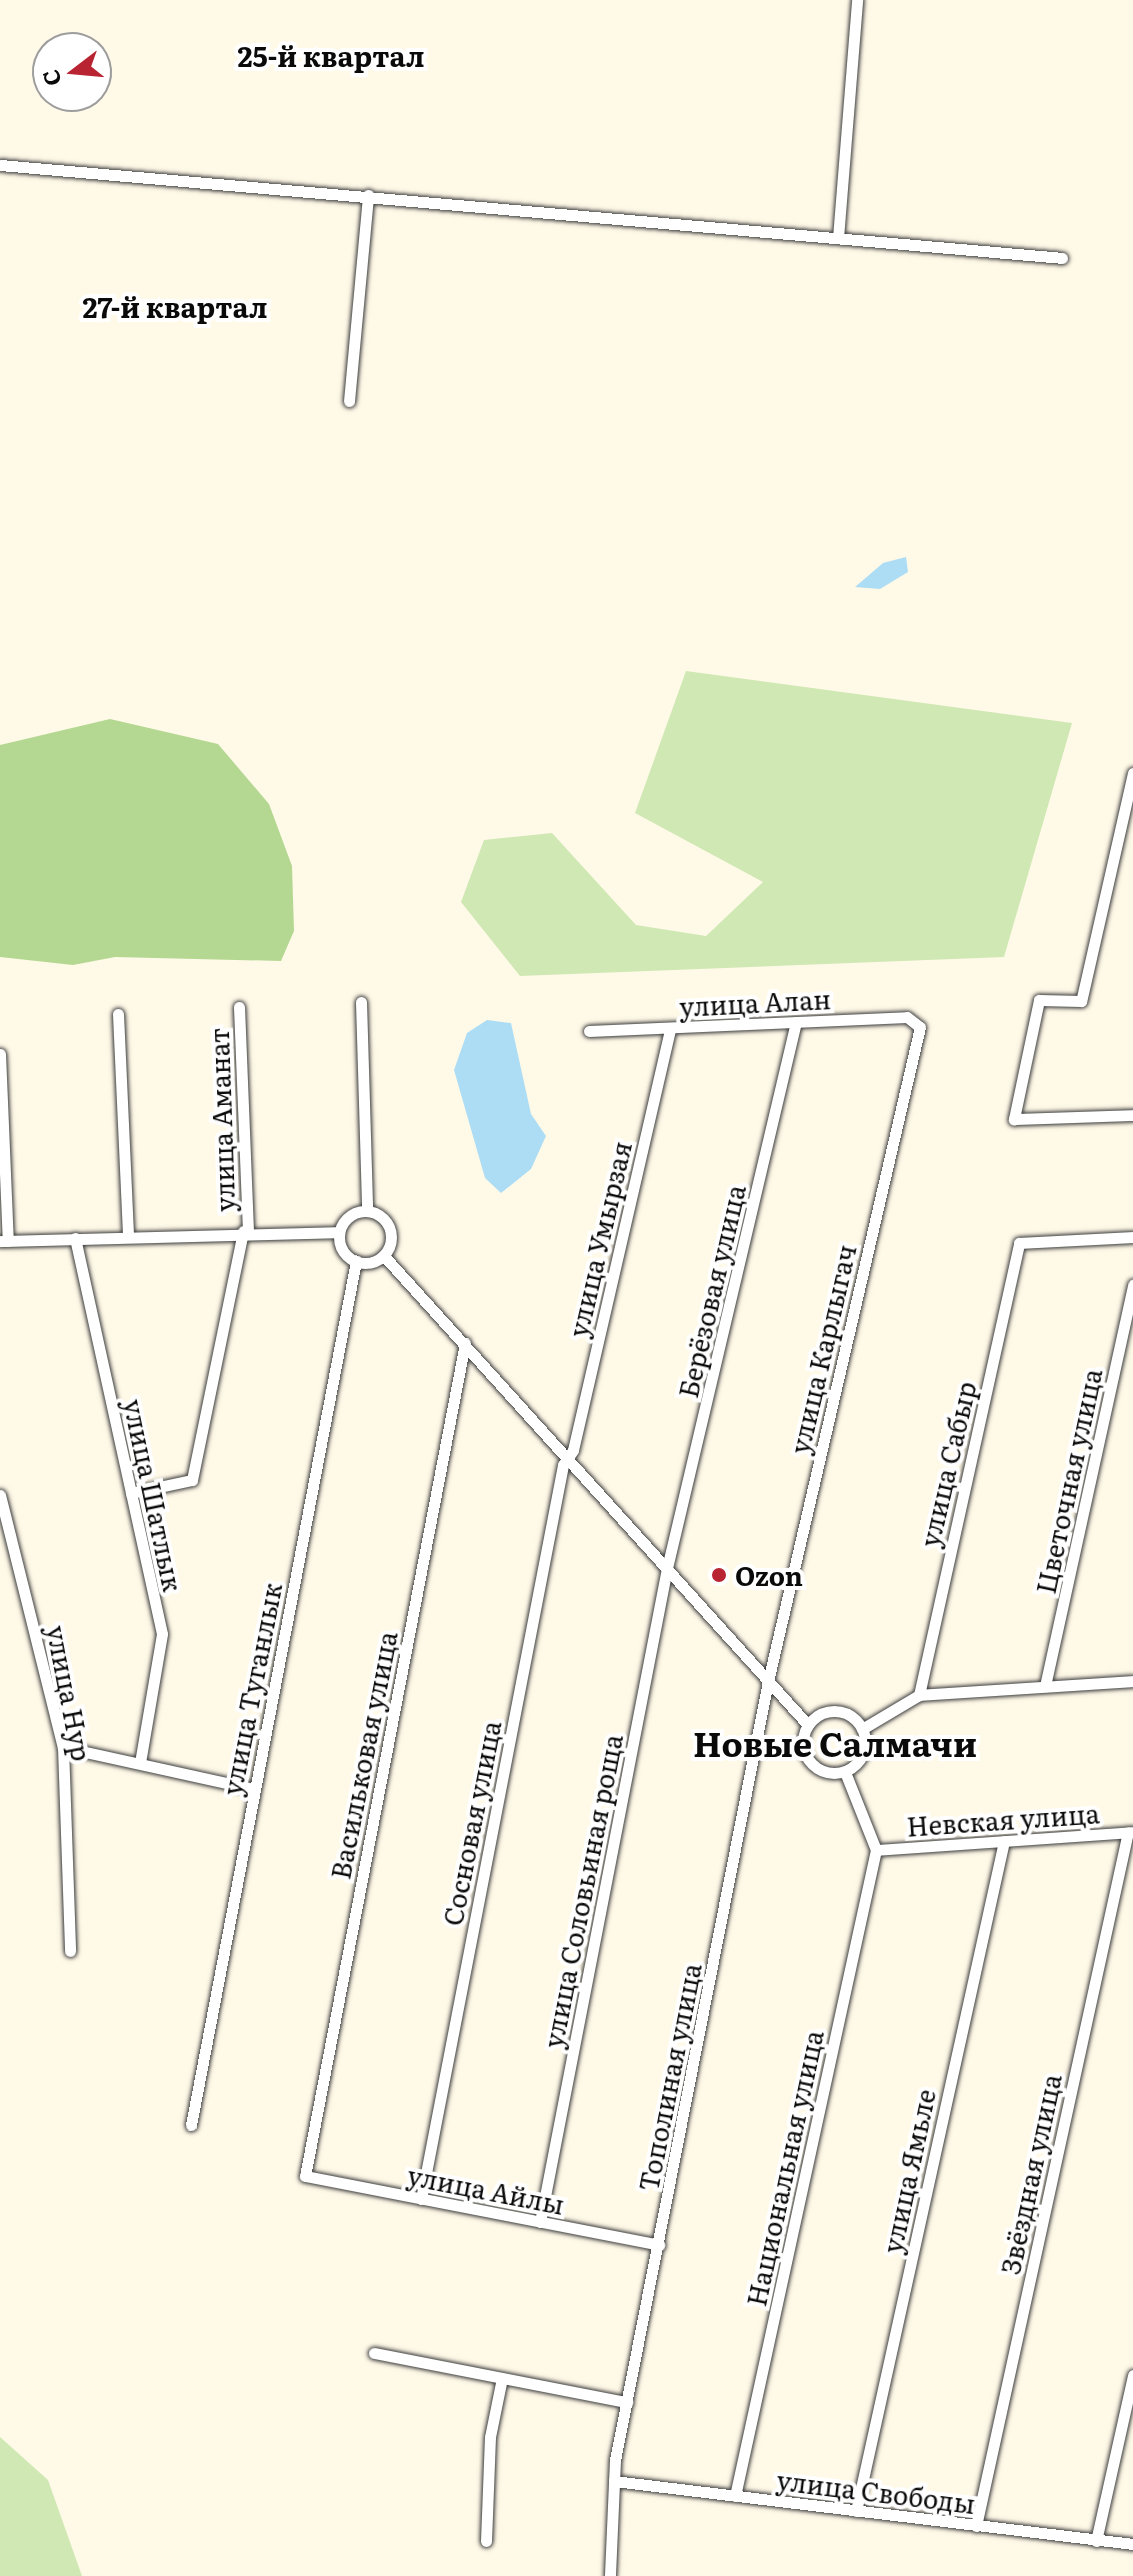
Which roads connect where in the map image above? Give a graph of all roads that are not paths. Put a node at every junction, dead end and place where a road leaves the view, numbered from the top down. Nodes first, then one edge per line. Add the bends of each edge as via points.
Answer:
1 (857, 0) edge
2 (0, 165) edge
3 (368, 195) junction
4 (838, 238) junction
5 (1062, 258) dead end
6 (349, 401) dead end
7 (1133, 773) edge
8 (361, 1002) dead end
9 (239, 1007) dead end
10 (118, 1014) dead end
11 (796, 1022) junction
12 (920, 1027) joint
13 (670, 1029) junction
14 (589, 1031) dead end
15 (0, 1054) edge
16 (1133, 1115) edge
17 (367, 1210) junction
18 (245, 1231) junction
19 (339, 1232) junction
20 (128, 1236) junction
21 (1133, 1237) edge
22 (75, 1238) junction
23 (4, 1241) edge
24 (384, 1256) junction
25 (356, 1261) junction
26 (1133, 1285) edge
27 (465, 1343) junction
28 (568, 1458) junction
29 (131, 1493) junction
30 (0, 1495) edge
31 (667, 1568) junction
32 (768, 1681) junction
33 (1133, 1681) edge
34 (1045, 1686) junction
35 (919, 1695) junction
36 (808, 1725) junction
37 (862, 1729) junction
38 (63, 1747) junction
39 (140, 1763) junction
40 (845, 1772) junction
41 (254, 1789) junction
42 (1130, 1832) edge
43 (1004, 1841) junction
44 (876, 1850) junction
45 (70, 1951) dead end
46 (191, 2125) dead end
47 (305, 2176) joint
48 (421, 2199) junction
49 (540, 2222) junction
50 (659, 2245) junction
51 (374, 2353) dead end
52 (1133, 2375) edge
53 (502, 2378) junction
54 (627, 2402) junction
55 (614, 2481) junction
56 (735, 2496) junction
57 (856, 2511) junction
58 (976, 2526) junction
59 (486, 2541) dead end
60 (1096, 2541) junction
61 (1133, 2544) edge
62 (610, 2576) edge

1 - 4 street
2 - 3 street
3 - 4 street
3 - 6 street
4 - 5 street
7 - 16 street via 1081,1001 1039,1000 1014,1119
8 - 17 street
9 - 18 street, улица Аманат
10 - 20 street
11 - 12 street, улица Алан via 907,1017
11 - 13 street, улица Алан
11 - 31 street, Берёзовая улица
12 - 32 street, улица Карлыгач
13 - 14 street, улица Алан
13 - 28 street, улица Умырзая
15 - 23 street
17 - 19 street via 349,1216
17 - 24 street via 390,1228
18 - 19 street
18 - 20 street
18 - 29 street, улица Аманат via 192,1480
19 - 25 street via 344,1253
20 - 22 street
21 - 35 street, улица Сабыр via 1019,1243
22 - 23 street
22 - 29 street, улица Шатлык
24 - 25 street
24 - 27 street
25 - 41 street, улица Туганлык
26 - 34 street, Цветочная улица
27 - 28 street
27 - 47 street, Васильковая улица
28 - 31 street
28 - 48 street, Сосновая улица
29 - 39 street, улица Шатлык via 162,1634
30 - 38 street, улица Нур
31 - 32 street
31 - 49 street, улица Соловьиная роща
32 - 36 street
32 - 50 street, Тополиная улица
33 - 34 street
34 - 35 street
35 - 37 street
36 - 37 street via 842,1712
36 - 40 street via 809,1762
37 - 40 street via 863,1754
38 - 39 street
38 - 45 street, улица Нур
39 - 41 street
40 - 44 street
41 - 46 street, улица Туганлык
42 - 43 street, Невская улица
42 - 58 street, Звёздная улица
43 - 44 street, Невская улица
43 - 57 street, улица Ямьле
44 - 56 street, Национальная улица
47 - 48 street, улица Айлы
48 - 49 street, улица Айлы
49 - 50 street, улица Айлы
50 - 54 street, Тополиная улица
51 - 53 street
52 - 60 street
53 - 54 street
53 - 59 street via 490,2437
54 - 55 street, Тополиная улица
55 - 56 street, улица Свободы
55 - 62 street, Тополиная улица
56 - 57 street, улица Свободы
57 - 58 street, улица Свободы
58 - 60 street, улица Свободы
60 - 61 street, улица Свободы

